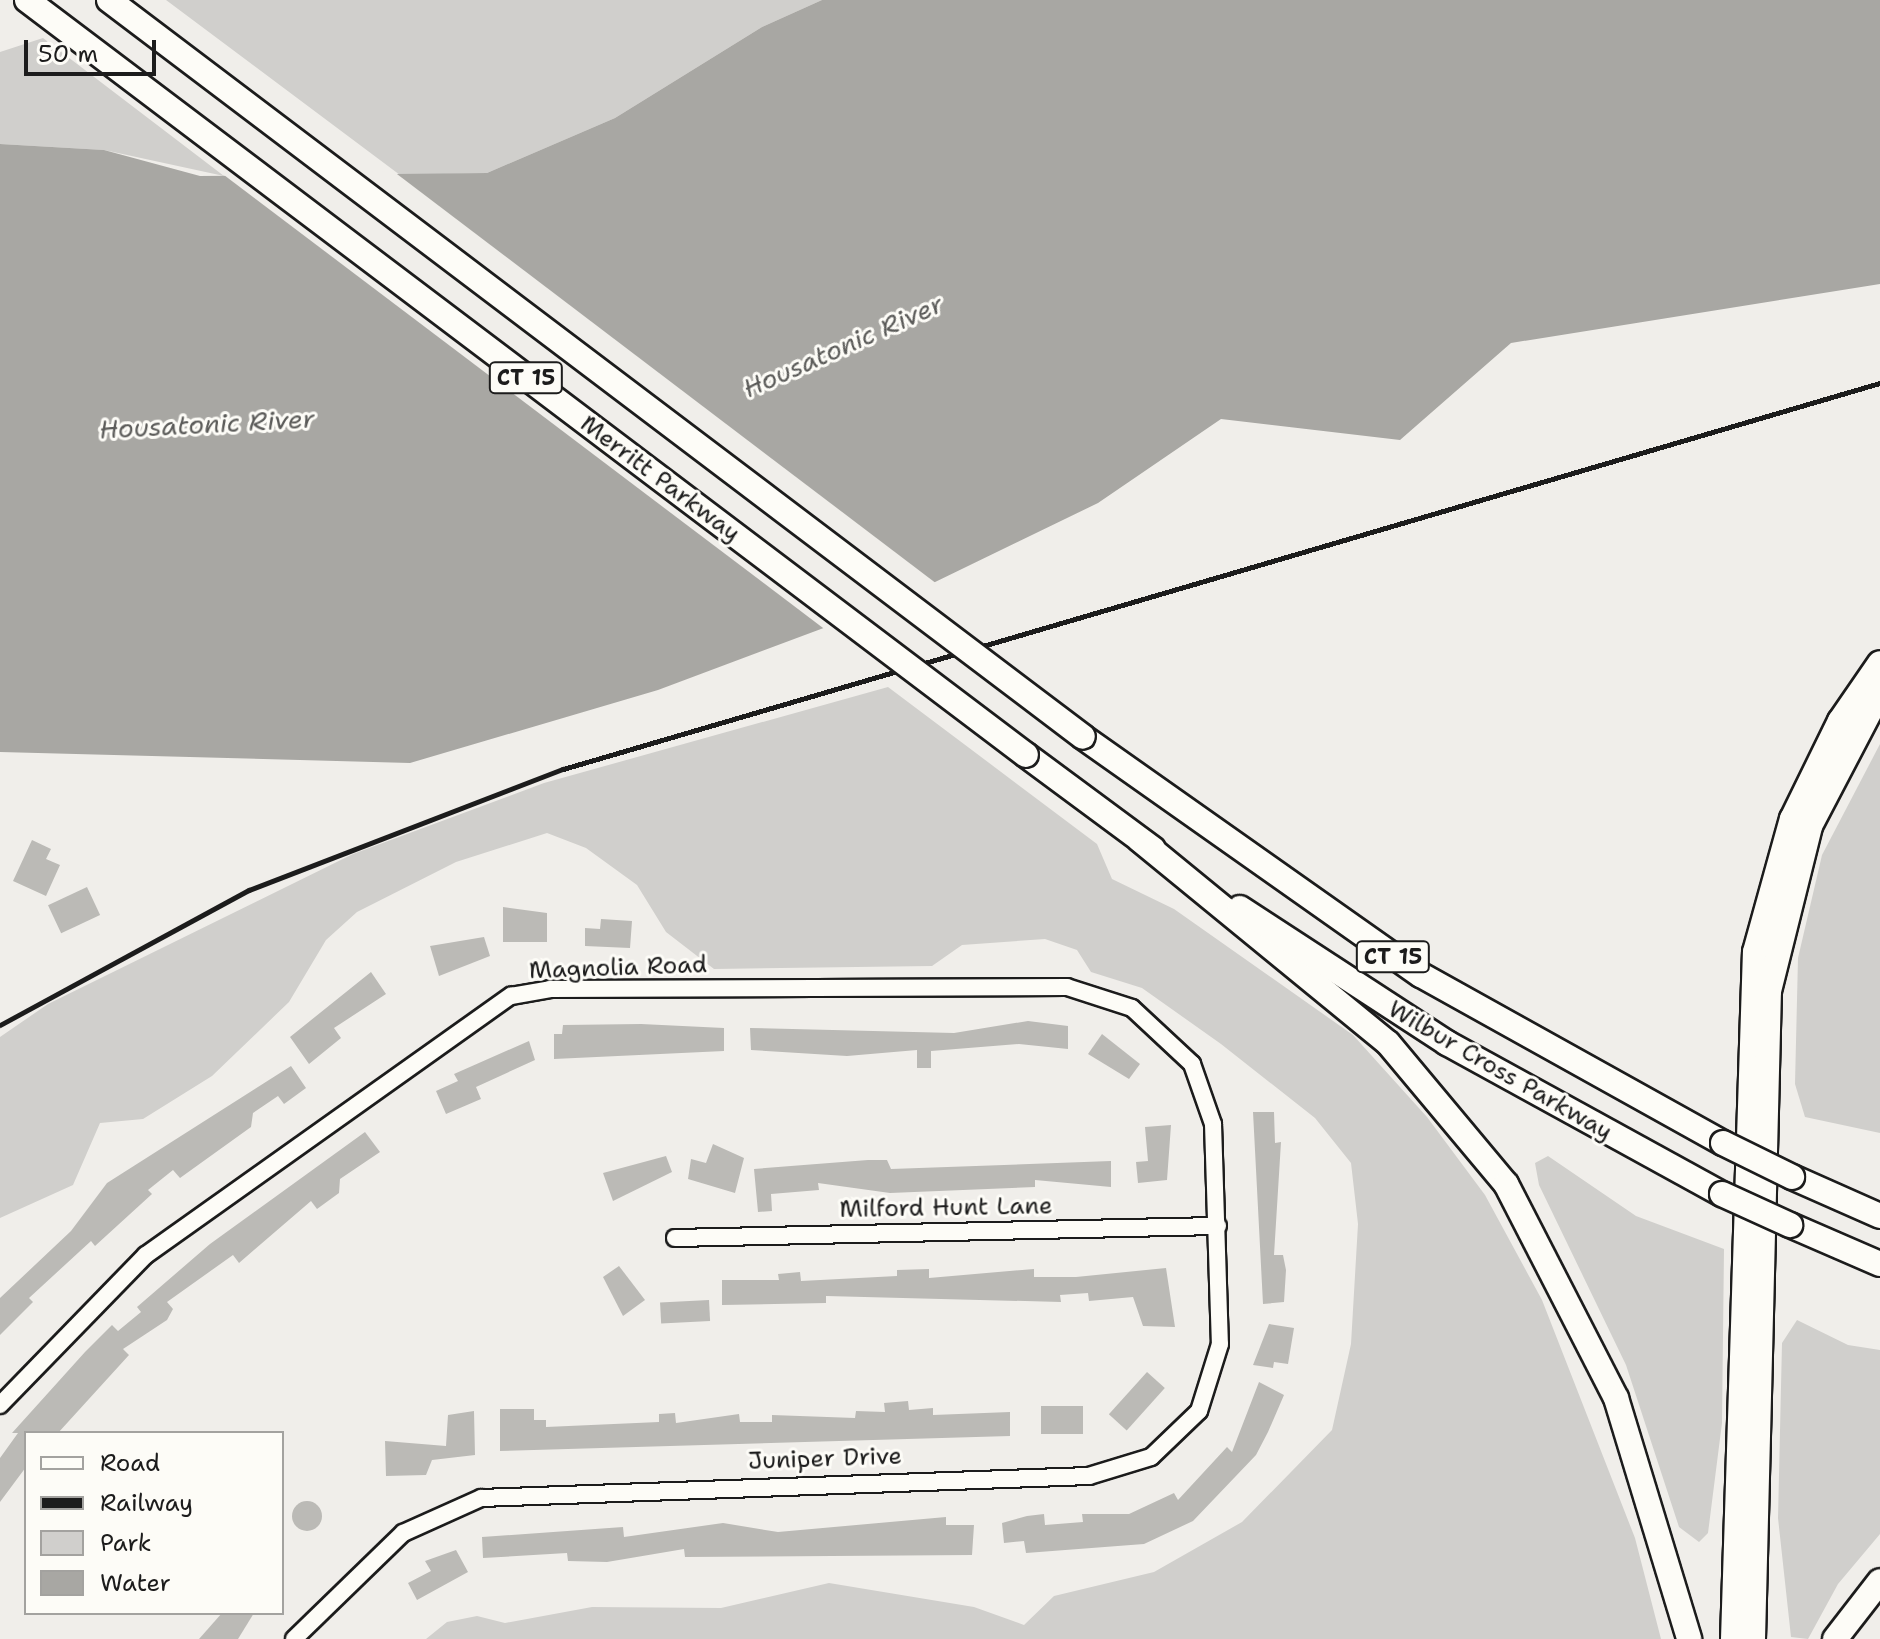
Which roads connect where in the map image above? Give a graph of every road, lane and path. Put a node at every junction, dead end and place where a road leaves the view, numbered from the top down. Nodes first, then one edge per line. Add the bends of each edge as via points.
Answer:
1 (27, 0) edge
2 (109, 0) edge
3 (1880, 663) edge
4 (1880, 692) edge
5 (1083, 737) joint
6 (1026, 755) joint
7 (1140, 840) junction
8 (1880, 1216) edge
9 (1218, 1226) junction
10 (675, 1238) dead end
11 (1880, 1264) edge
12 (0, 1405) edge
13 (1880, 1581) edge
14 (294, 1639) edge
15 (1689, 1639) edge
16 (1733, 1639) edge
17 (1753, 1639) edge
18 (1835, 1639) edge

1 - 6 highway, Merritt Parkway / CT 15, bridge
2 - 5 highway, Merritt Parkway / CT 15, bridge
3 - 16 highway via 1840,721 1797,808 1755,952
4 - 17 highway via 1810,826 1769,991
5 - 8 highway, Wilbur Cross Parkway / CT 15, bridge via 1421,975 1723,1143
6 - 7 highway, Wilbur Cross Parkway / CT 15
7 - 11 highway, Wilbur Cross Parkway / CT 15, bridge via 1434,1035 1722,1194
7 - 15 highway via 1388,1043 1506,1184 1616,1398
9 - 10 street, Milford Hunt Lane
9 - 12 street, Magnolia Road via 1213,1124 1202,1083 1165,1032 1109,997 1067,987 530,991 475,1016 198,1214 94,1301
9 - 14 street, Juniper Drive via 1220,1344 1210,1389 1184,1430 1134,1465 1089,1476 481,1498 403,1533
13 - 18 highway

